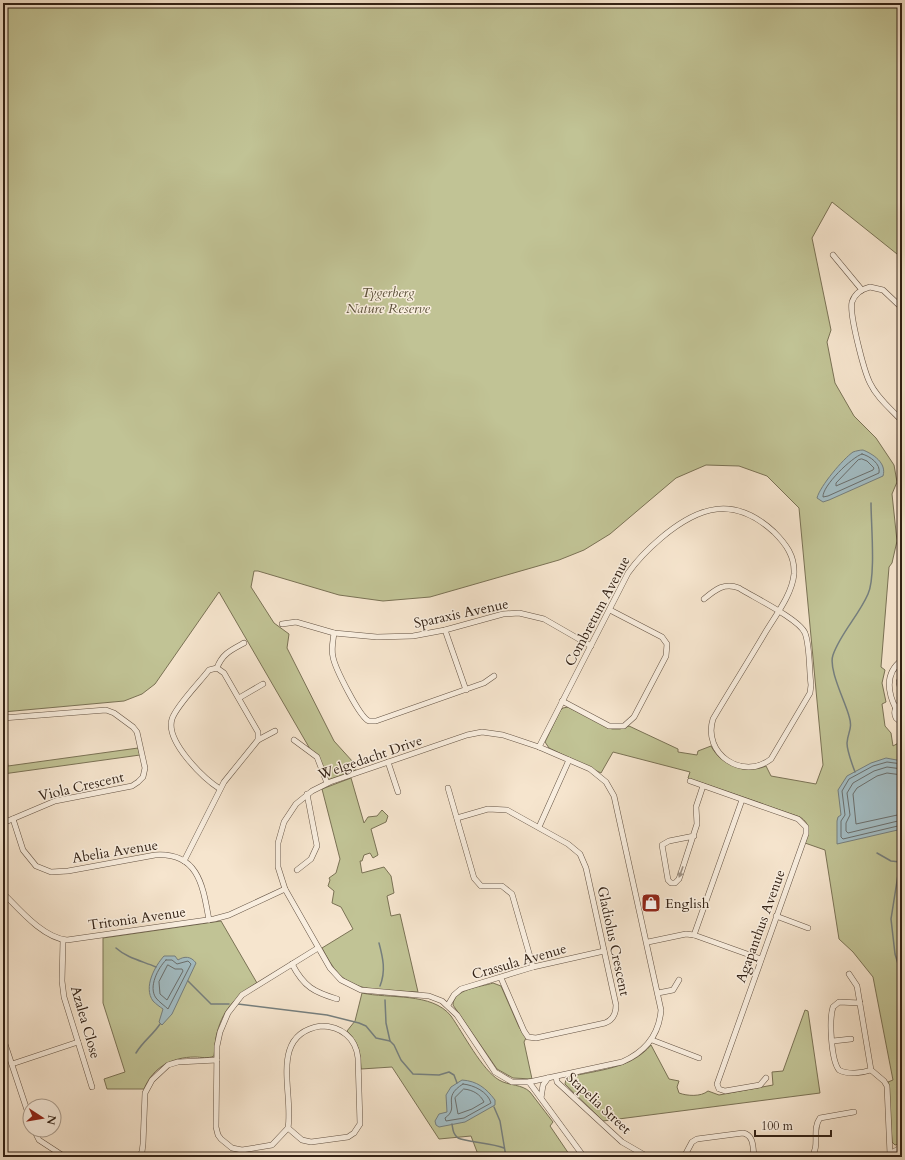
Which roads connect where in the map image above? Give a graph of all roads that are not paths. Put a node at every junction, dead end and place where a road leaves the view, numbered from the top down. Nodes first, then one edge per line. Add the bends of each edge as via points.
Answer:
1 (833, 255) dead end
2 (862, 290) junction
3 (902, 308) edge
4 (902, 421) edge
5 (704, 599) dead end
6 (610, 610) junction
7 (778, 611) junction
8 (282, 624) dead end
9 (445, 630) junction
10 (334, 633) junction
11 (244, 643) dead end
12 (591, 646) junction
13 (902, 660) edge
14 (217, 668) junction
15 (902, 673) edge
16 (494, 676) dead end
17 (263, 684) dead end
18 (466, 690) junction
19 (239, 698) junction
20 (902, 698) edge
21 (562, 701) junction
22 (902, 703) edge
23 (896, 709) junction
24 (3, 718) edge
25 (902, 723) edge
26 (275, 732) dead end
27 (258, 740) junction
28 (294, 740) dead end
29 (539, 746) junction
30 (569, 760) junction
31 (388, 762) junction
32 (690, 781) dead end
33 (327, 783) junction
34 (703, 786) junction
35 (448, 788) dead end
36 (220, 789) junction
37 (398, 792) dead end
38 (307, 794) junction
39 (742, 800) junction
40 (457, 818) junction
41 (13, 819) junction
42 (3, 823) edge
43 (538, 826) junction
44 (694, 836) junction
45 (184, 861) junction
46 (297, 870) dead end
47 (285, 889) junction
48 (3, 893) edge
49 (776, 916) junction
50 (209, 920) junction
51 (808, 928) dead end
52 (694, 935) junction
53 (62, 940) junction
54 (648, 942) junction
55 (318, 948) junction
56 (604, 951) junction
57 (761, 959) junction
58 (292, 964) junction
59 (532, 967) junction
60 (848, 974) dead end
61 (500, 978) junction
62 (679, 980) dead end
63 (658, 993) junction
64 (337, 999) dead end
65 (860, 1003) junction
66 (448, 1005) junction
67 (3, 1038) edge
68 (851, 1039) dead end
69 (652, 1040) junction
70 (78, 1042) junction
71 (833, 1042) junction
72 (699, 1058) dead end
73 (217, 1060) junction
74 (12, 1064) junction
75 (871, 1070) junction
76 (556, 1077) junction
77 (548, 1078) junction
78 (766, 1078) dead end
79 (529, 1082) junction
80 (92, 1086) dead end
81 (23, 1098) edge
82 (541, 1098) junction
83 (854, 1112) dead end
84 (288, 1128) junction
85 (38, 1138) edge
86 (902, 1147) edge
87 (890, 1154) junction
88 (65, 1157) edge
89 (138, 1157) edge
90 (584, 1157) edge
91 (648, 1157) edge
92 (684, 1157) edge
93 (754, 1157) edge
94 (811, 1157) edge
95 (884, 1157) edge

1 - 2 street
2 - 3 street via 870,287 883,290
2 - 4 street via 853,300 851,311 865,372 875,392
5 - 7 street via 719,587 733,586
6 - 7 street, Combretum Avenue via 628,573 643,554 688,517 708,510 722,509 745,513 758,520 788,548 793,563 793,580
6 - 12 street, Combretum Avenue
6 - 21 street via 662,637 667,644 666,656 634,717 624,726 609,726
7 - 7 street, Combretum Avenue via 712,724 711,739 717,752 730,762 746,767 761,766 773,756 810,693 805,633 797,623
8 - 10 street, Sparaxis Avenue via 296,622
9 - 10 street, Sparaxis Avenue via 413,636 377,637
9 - 12 street, Sparaxis Avenue via 503,614 525,614 544,619
9 - 18 street
10 - 18 street via 331,651 334,662 360,715 366,720 376,721
11 - 14 street via 228,651 221,658
12 - 21 street, Combretum Avenue
13 - 23 street via 894,668 888,682
14 - 19 street via 224,673
14 - 36 street via 209,670 174,715 171,724 181,752
15 - 20 street via 898,682
16 - 18 street
17 - 19 street
19 - 27 street via 258,732
21 - 29 street, Combretum Avenue
22 - 23 street
23 - 25 street via 896,718
24 - 41 street, Viola Crescent via 109,710 137,732 145,768 143,777 132,786 55,802
26 - 27 street
27 - 36 street
28 - 33 street via 318,757
29 - 30 street, Welgedacht Drive
29 - 31 street, Welgedacht Drive via 482,732
30 - 43 street
30 - 54 street, Welgedacht Drive via 599,775 614,796
31 - 33 street, Welgedacht Drive
31 - 37 street
32 - 34 street, Agapanthus Avenue
33 - 38 street, Welgedacht Drive
34 - 39 street, Agapanthus Avenue
34 - 44 street via 696,807 697,824
35 - 40 street
36 - 45 street
38 - 46 street via 317,846 311,859
38 - 47 street, Welgedacht Drive via 292,810 279,836 277,859
39 - 49 street, Agapanthus Avenue via 798,820 806,827 806,834
39 - 52 street
40 - 43 street, Gladiolus Crescent via 497,809 511,812
40 - 59 street via 477,883 484,886 502,886 512,894
41 - 42 street, Viola Crescent
41 - 45 street, Abelia Avenue via 23,850 36,866 51,872 155,855 168,855
43 - 56 street, Gladiolus Crescent via 571,846 582,858
44 -> 44 street via 679,879 671,884 668,880 662,844
45 - 50 street via 201,882
47 - 50 street, Tritonia Avenue via 224,917
47 - 55 street, Welgedacht Drive
48 - 53 street via 44,932
49 - 51 street
49 - 57 street, Agapanthus Avenue
50 - 53 street, Tritonia Avenue
52 - 54 street via 686,934
52 - 57 street
53 - 70 street, Azalea Close via 64,997
54 - 63 street, Welgedacht Drive
55 - 58 street
55 - 66 street, Welgedacht Drive via 333,972 350,986 366,991 429,996
56 - 59 street, Crassula Avenue
56 - 61 street, Gladiolus Crescent via 616,1009 613,1018 605,1023 531,1038 525,1033
57 - 78 street, Agapanthus Avenue via 717,1084 719,1089 725,1091 760,1085
58 - 64 street via 302,981 310,988
58 - 73 street via 242,995 231,1007 220,1032
59 - 61 street, Crassula Avenue
60 - 65 street via 857,984
61 - 66 street, Crassula Avenue via 459,991
62 - 63 street via 673,990
63 - 69 street, Welgedacht Drive via 660,1017
65 - 71 street via 839,1002 833,1007
65 - 75 street
66 - 79 street, Welgedacht Drive via 495,1072 512,1082
67 - 74 street
68 - 71 street
69 - 72 street
69 - 76 street, Welgedacht Drive via 639,1053 622,1062
70 - 74 street
70 - 80 street, Azalea Close
71 - 75 street via 839,1070
73 - 84 street via 216,1127 221,1139 238,1150 269,1146
73 - 89 street via 168,1065 152,1080 145,1094 144,1144
74 - 81 street
75 - 87 street via 887,1086
76 - 77 street, Welgedacht Drive
76 - 91 street, Stapelia Street via 557,1082 622,1142
77 - 79 street, Welgedacht Drive
77 - 82 street via 543,1086
79 - 82 street
82 - 90 street
83 - 94 street via 823,1116 818,1120 815,1150
84 - 84 street via 302,1140 310,1142 348,1137 358,1127 360,1120 357,1053 352,1040 341,1030 326,1026 312,1028 299,1036 290,1048 287,1062
85 - 88 street
86 - 87 street
87 - 95 street
92 - 93 street via 697,1138 744,1133 751,1139

